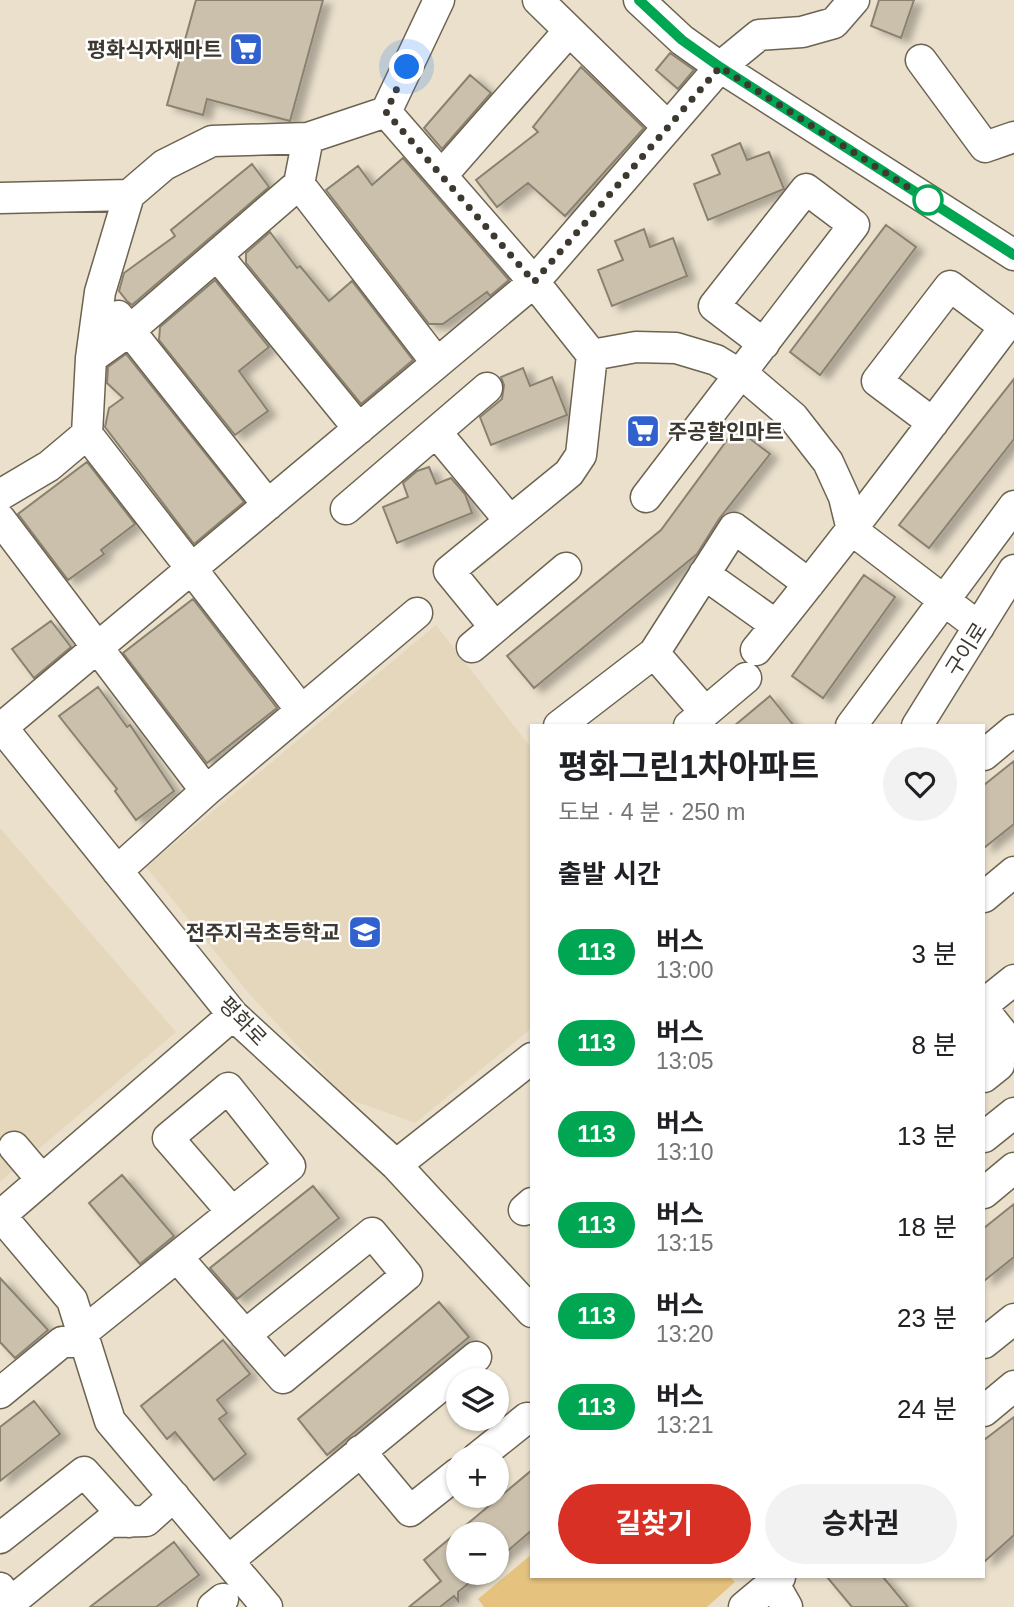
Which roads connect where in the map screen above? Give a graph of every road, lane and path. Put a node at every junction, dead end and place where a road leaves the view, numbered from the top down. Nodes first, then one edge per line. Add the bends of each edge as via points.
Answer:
1 (439, 0) edge
2 (538, 0) edge
3 (639, 0) edge
4 (854, 0) edge
5 (568, 32) junction
6 (921, 60) dead end
7 (720, 67) junction
8 (386, 112) junction
9 (668, 127) junction
10 (1014, 137) edge
11 (308, 138) junction
12 (443, 174) junction
13 (299, 184) junction
14 (129, 195) junction
15 (0, 198) edge
16 (217, 255) junction
17 (1014, 255) edge
18 (534, 282) junction
19 (100, 292) junction
20 (129, 331) junction
21 (764, 344) junction
22 (592, 355) junction
23 (91, 358) junction
24 (437, 363) junction
25 (740, 375) junction
26 (488, 388) dead end
27 (933, 423) junction
28 (359, 429) junction
29 (436, 432) junction
30 (87, 434) junction
31 (0, 495) edge
32 (646, 497) dead end
33 (268, 505) junction
34 (1014, 506) edge
35 (346, 509) dead end
36 (0, 519) edge
37 (510, 521) junction
38 (852, 530) junction
39 (192, 568) junction
40 (566, 568) dead end
41 (1014, 570) edge
42 (704, 574) junction
43 (809, 584) junction
44 (944, 600) junction
45 (417, 613) dead end
46 (776, 625) junction
47 (494, 626) junction
48 (979, 627) junction
49 (472, 647) dead end
50 (96, 648) junction
51 (654, 653) junction
52 (301, 710) junction
53 (697, 719) edge
54 (562, 724) edge
55 (852, 724) edge
56 (918, 724) edge
57 (1, 727) edge
58 (1014, 730) edge
59 (985, 754) edge
60 (206, 791) junction
61 (117, 872) junction
62 (1014, 872) edge
63 (985, 896) edge
64 (1014, 980) edge
65 (986, 1005) edge
66 (233, 1014) junction
67 (985, 1047) edge
68 (1014, 1048) edge
69 (530, 1060) edge
70 (985, 1076) edge
71 (1014, 1113) edge
72 (985, 1136) edge
73 (14, 1147) dead end
74 (396, 1165) junction
75 (1014, 1168) edge
76 (42, 1180) junction
77 (985, 1192) edge
78 (232, 1212) dead end
79 (0, 1215) edge
80 (177, 1257) junction
81 (530, 1310) edge
82 (1014, 1319) edge
83 (245, 1335) junction
84 (84, 1337) junction
85 (985, 1342) edge
86 (476, 1357) dead end
87 (1014, 1386) edge
88 (0, 1393) edge
89 (985, 1410) edge
90 (527, 1418) dead end
91 (493, 1445) edge
92 (360, 1451) junction
93 (446, 1482) edge
94 (174, 1496) junction
95 (128, 1522) junction
96 (0, 1538) edge
97 (228, 1560) junction
98 (778, 1585) edge
99 (0, 1588) edge
100 (267, 1607) edge
101 (744, 1607) edge

1 - 8 street
2 - 5 street
3 - 7 street
4 - 7 street via 834,23 802,32 759,35
5 - 9 street
5 - 12 street
6 - 10 street via 985,147
7 - 9 street
7 - 17 street
8 - 11 street
8 - 12 street
9 - 18 street
11 - 13 street
11 - 14 street via 212,141 164,165
12 - 18 street
13 - 16 street
13 - 24 street
14 - 15 street
14 - 19 street
16 - 20 street
16 - 28 street
18 - 22 street
18 - 24 street
19 - 20 street
19 - 23 street
20 - 23 street
20 - 33 street
21 - 21 street via 853,225 806,189 714,306
21 - 25 street
22 - 25 street via 636,347 676,348 716,360
22 - 37 street via 580,455 569,473
23 - 30 street
24 - 28 street
25 - 32 street
25 - 38 street via 793,417 828,462
26 - 29 street
27 - 27 street via 1005,327 950,286 877,381
27 - 38 street
28 - 33 street
29 - 35 street
29 - 37 street
30 - 31 street via 49,466
30 - 39 street
33 - 39 street
34 - 44 street
36 - 50 street
37 - 47 street via 449,571
38 - 43 street
38 - 44 street
39 - 50 street
39 - 52 street
40 - 47 street
41 - 48 street, 구이로
42 - 43 street via 734,528
42 - 46 street
42 - 51 street
43 - 46 street
44 - 48 street
44 - 55 street
45 - 52 street
46 - 53 street via 751,664
47 - 49 street
48 - 56 street, 구이로
50 - 57 street
50 - 60 street
51 - 53 street
51 - 54 street
52 - 60 street
57 - 61 street, 평화로
58 - 59 street
60 - 61 street
61 - 66 street, 평화로
62 - 63 street
64 - 65 street
65 - 68 street
66 - 74 street, 평화로
66 - 76 street
67 - 70 street via 999,1065
69 - 74 street
71 - 72 street
73 - 76 street
74 - 81 street, 평화로
75 - 77 street
76 - 79 street
78 - 80 street
79 - 84 street via 72,1300
80 - 83 street
80 - 84 street
82 - 85 street
83 - 83 street via 283,1378 407,1275 372,1233
84 - 88 street via 62,1342
84 - 94 street via 110,1421
86 - 92 street
87 - 89 street
90 - 91 street
92 - 93 street via 410,1511
92 - 97 street
94 - 95 street via 146,1521
94 - 97 street
95 - 96 street via 84,1472
95 - 99 street via 109,1522 11,1602
97 - 100 street
98 - 101 street

